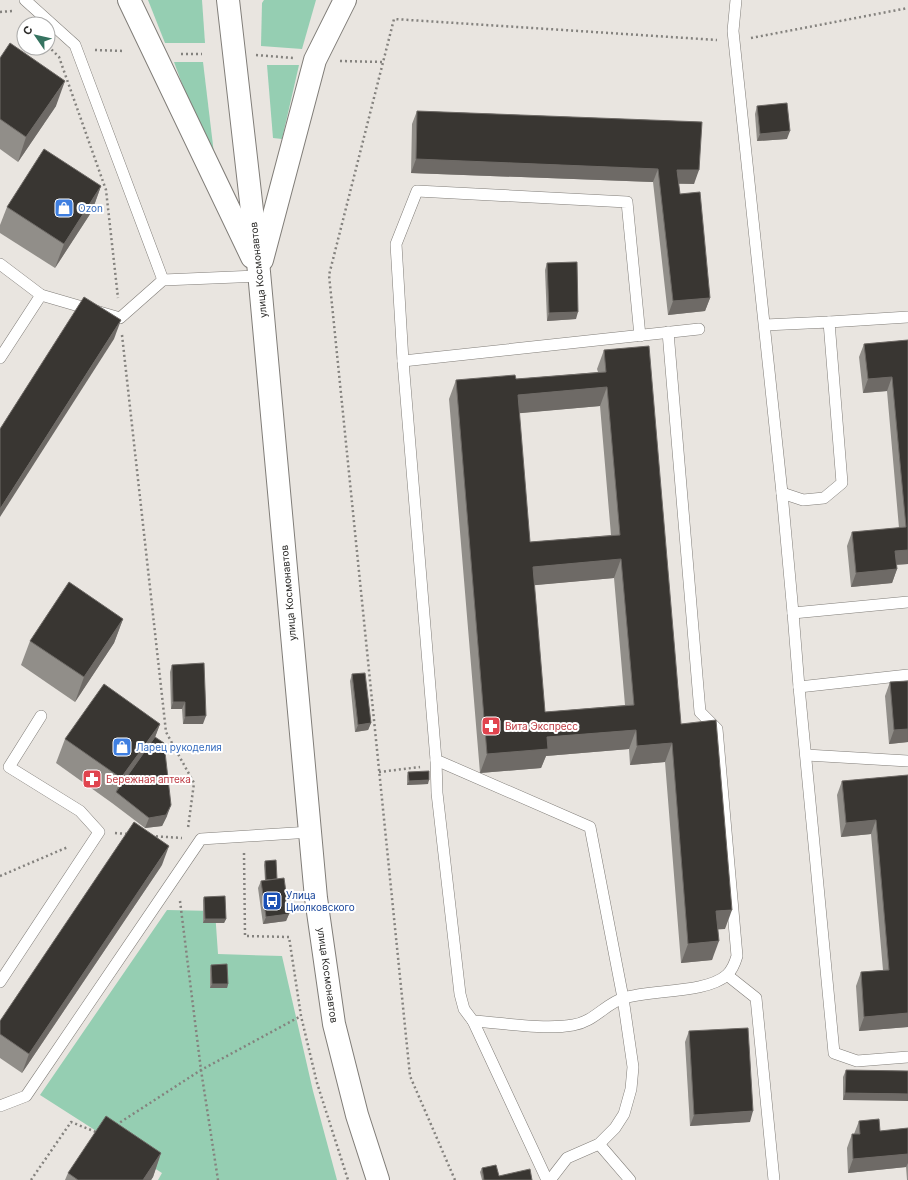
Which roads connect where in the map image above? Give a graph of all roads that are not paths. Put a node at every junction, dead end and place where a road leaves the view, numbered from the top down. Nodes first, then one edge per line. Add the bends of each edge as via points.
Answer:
1 (24, 0) edge
2 (129, 0) edge
3 (228, 0) edge
4 (345, 0) edge
5 (736, 0) edge
6 (0, 264) edge
7 (259, 274) junction
8 (163, 280) junction
9 (41, 295) junction
10 (908, 317) edge
11 (829, 322) junction
12 (765, 325) junction
13 (699, 329) dead end
14 (668, 332) junction
15 (640, 336) junction
16 (0, 358) edge
17 (403, 361) junction
18 (782, 493) junction
19 (908, 602) edge
20 (793, 613) junction
21 (908, 675) edge
22 (799, 687) junction
23 (41, 716) dead end
24 (806, 755) junction
25 (908, 761) edge
26 (436, 763) junction
27 (311, 832) junction
28 (727, 975) junction
29 (0, 982) edge
30 (623, 998) junction
31 (473, 1021) junction
32 (908, 1057) edge
33 (0, 1106) edge
34 (599, 1144) junction
35 (378, 1180) edge
36 (546, 1180) edge
37 (550, 1180) edge
38 (630, 1180) edge
39 (774, 1180) edge

1 - 8 lane via 75,44
2 - 7 main road
3 - 7 main road, улица Космонавтов
4 - 7 main road via 315,60
5 - 12 lane via 733,31
6 - 9 lane
7 - 8 lane
7 - 27 main road, улица Космонавтов
8 - 9 lane via 120,318
9 - 16 lane
10 - 11 lane
11 - 12 lane
11 - 18 lane via 842,483 824,498 803,500
12 - 18 lane
13 - 14 lane
14 - 15 lane
14 - 28 lane via 700,712 717,729 737,956 734,966
15 - 17 lane
15 - 17 lane via 627,202 417,191 396,244
17 - 26 lane
18 - 20 lane
19 - 20 lane
20 - 22 lane
21 - 22 lane
22 - 24 lane
23 - 29 lane via 9,767 80,811 99,832
24 - 25 lane
24 - 32 lane via 834,1053 857,1061
26 - 30 lane via 590,828
26 - 31 lane via 437,793 460,994 464,1009
27 - 33 lane via 201,839 26,1096
27 - 35 main road, улица Космонавтов via 316,898 334,1024 357,1115
28 - 30 lane via 710,985
28 - 39 lane via 756,998
30 - 31 lane via 591,1019 575,1025 560,1027
30 - 34 lane via 633,1067 631,1089 624,1114
31 - 36 lane
34 - 37 lane via 567,1158
34 - 38 lane

